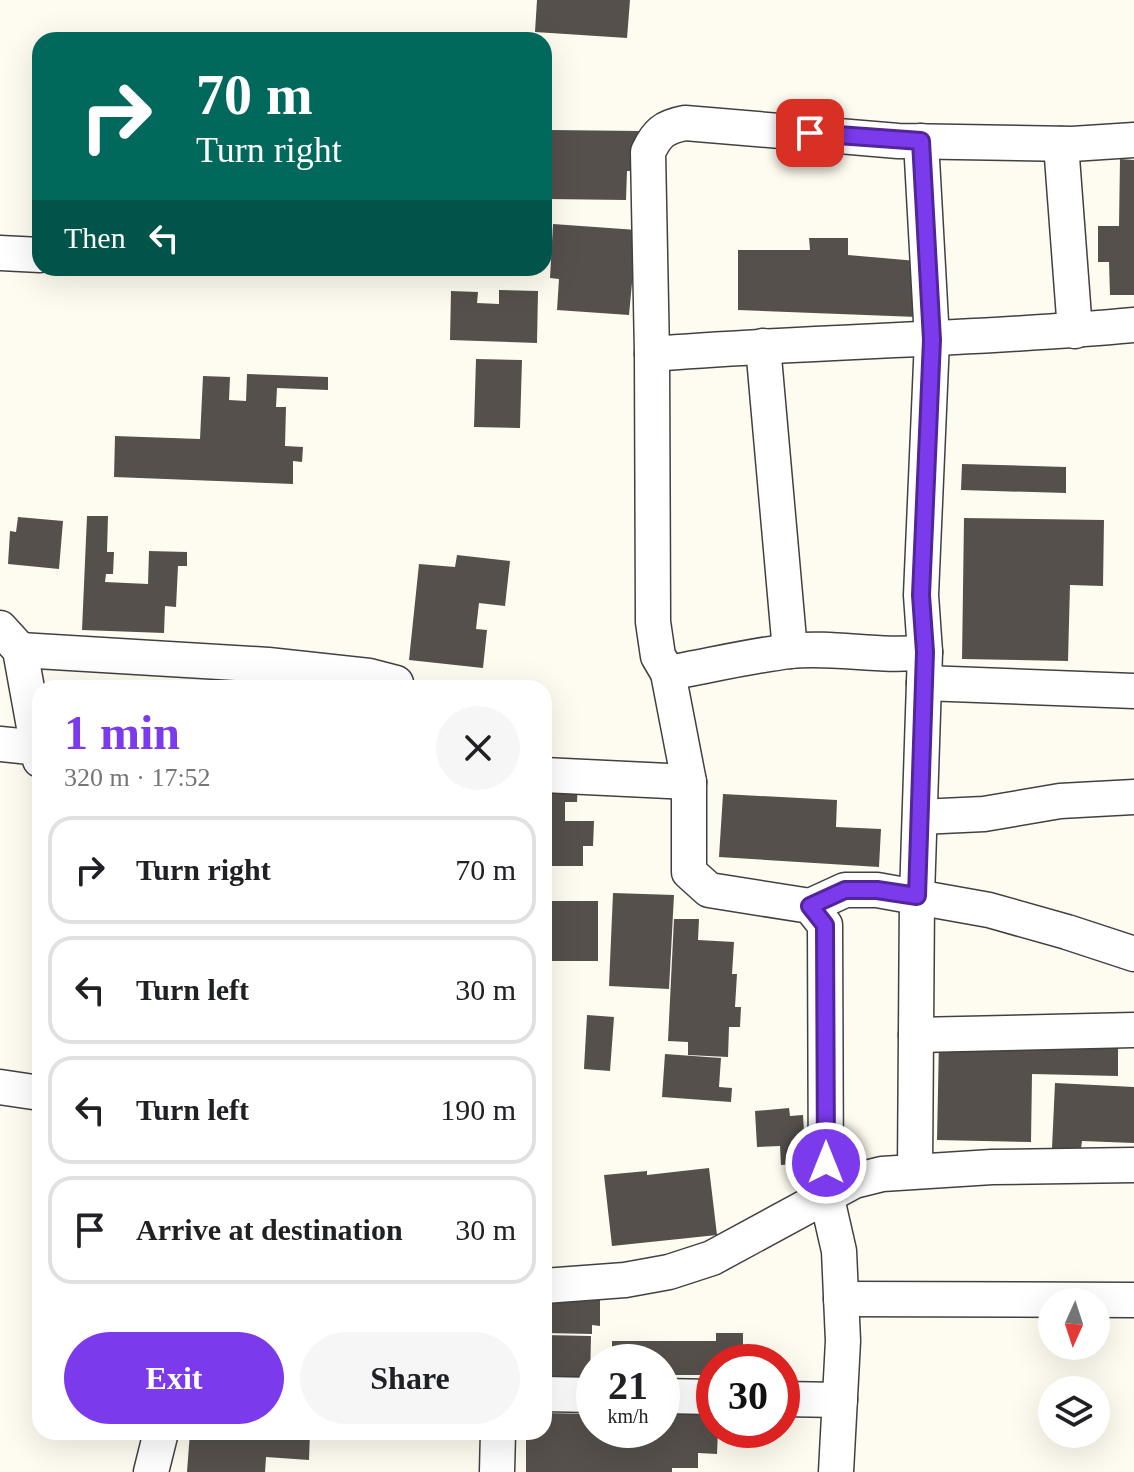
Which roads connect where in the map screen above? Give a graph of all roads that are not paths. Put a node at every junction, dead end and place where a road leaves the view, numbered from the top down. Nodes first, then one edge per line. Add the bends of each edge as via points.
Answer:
1 (1134, 140) edge
2 (921, 141) junction
3 (1061, 144) junction
4 (0, 253) edge
5 (32, 255) edge
6 (1134, 325) edge
7 (1075, 331) junction
8 (932, 340) junction
9 (763, 346) junction
10 (652, 354) junction
11 (10, 639) edge
12 (790, 651) junction
13 (925, 667) junction
14 (668, 673) junction
15 (384, 680) edge
16 (1134, 691) edge
17 (32, 725) edge
18 (0, 744) edge
19 (32, 751) edge
20 (552, 775) edge
21 (689, 782) junction
22 (1134, 797) edge
23 (920, 817) junction
24 (917, 896) junction
25 (810, 906) junction
26 (1134, 954) edge
27 (1134, 1030) edge
28 (916, 1035) junction
29 (0, 1087) edge
30 (32, 1092) edge
31 (1134, 1165) edge
32 (915, 1171) junction
33 (826, 1194) junction
34 (552, 1285) edge
35 (841, 1299) junction
36 (1134, 1300) edge
37 (552, 1394) edge
38 (576, 1395) edge
39 (800, 1399) edge
40 (840, 1400) junction
41 (159, 1440) edge
42 (498, 1440) edge
43 (151, 1472) edge
44 (497, 1472) edge
45 (836, 1472) edge

1 - 3 street
2 - 3 street
2 - 8 street
2 - 10 street via 685,123 666,127 648,152
3 - 7 street
4 - 5 street
6 - 7 street
7 - 8 street
8 - 9 street
8 - 13 street via 921,595
9 - 10 street
9 - 12 street
10 - 14 street via 653,622 658,656
11 - 15 street
11 - 17 street
12 - 13 street via 899,655
12 - 14 street
13 - 16 street
13 - 23 street
14 - 21 street
18 - 19 street
20 - 21 street
21 - 25 street via 689,872 709,890
22 - 23 street
23 - 24 street
24 - 25 street via 845,890
24 - 26 street via 989,910
24 - 28 street
25 - 33 street via 825,925
27 - 28 street
28 - 32 street
29 - 30 street
31 - 32 street
32 - 33 street via 854,1181
33 - 34 street via 712,1258 625,1280
33 - 35 street via 839,1251
35 - 36 street
35 - 40 street
37 - 38 street
39 - 40 street
40 - 45 street
41 - 43 street
42 - 44 street

